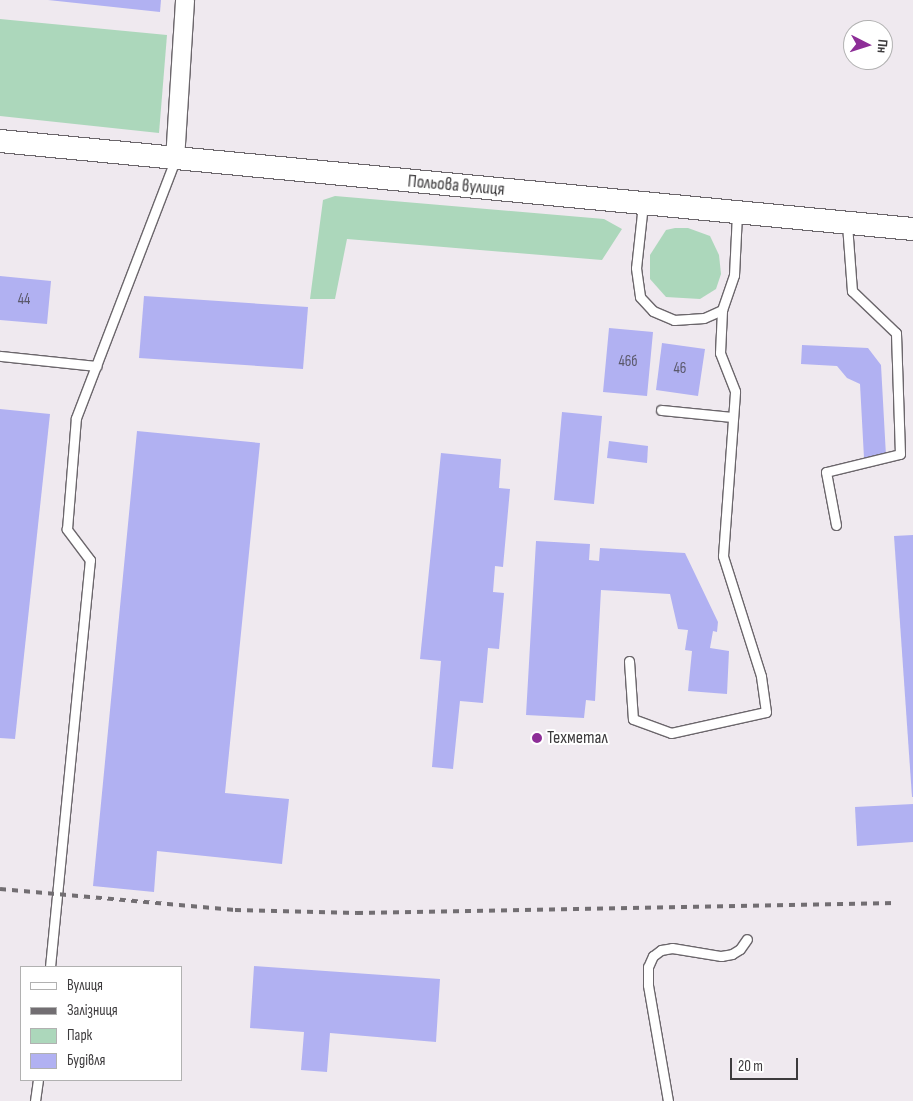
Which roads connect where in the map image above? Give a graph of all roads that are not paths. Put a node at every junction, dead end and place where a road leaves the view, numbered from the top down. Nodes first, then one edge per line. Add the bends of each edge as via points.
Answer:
1 (185, 0) edge
2 (0, 141) edge
3 (175, 160) junction
4 (643, 204) junction
5 (737, 213) junction
6 (847, 224) junction
7 (913, 230) edge
8 (722, 310) junction
9 (0, 356) edge
10 (96, 366) junction
11 (661, 410) dead end
12 (733, 418) junction
13 (836, 525) dead end
14 (628, 661) dead end
15 (746, 939) dead end
16 (50, 966) edge
17 (38, 1081) edge
18 (36, 1101) edge
19 (668, 1101) edge

1 - 3 street
2 - 3 street, Польова вулиця
3 - 4 street, Польова вулиця
3 - 10 lane
4 - 5 street, Польова вулиця
4 - 8 lane via 636,268 640,297 653,311 674,320 704,318
5 - 6 street, Польова вулиця
5 - 8 lane via 734,276
6 - 7 street, Польова вулиця
6 - 13 lane via 852,291 896,333 900,454 826,472
8 - 12 lane via 720,353 735,391
9 - 10 lane
10 - 16 lane via 76,418 67,529 90,560
11 - 12 lane
12 - 14 lane via 723,556 760,676 766,712 671,733 633,718
15 - 19 lane via 732,954 721,956 672,948 653,956 648,967 648,985
17 - 18 lane

